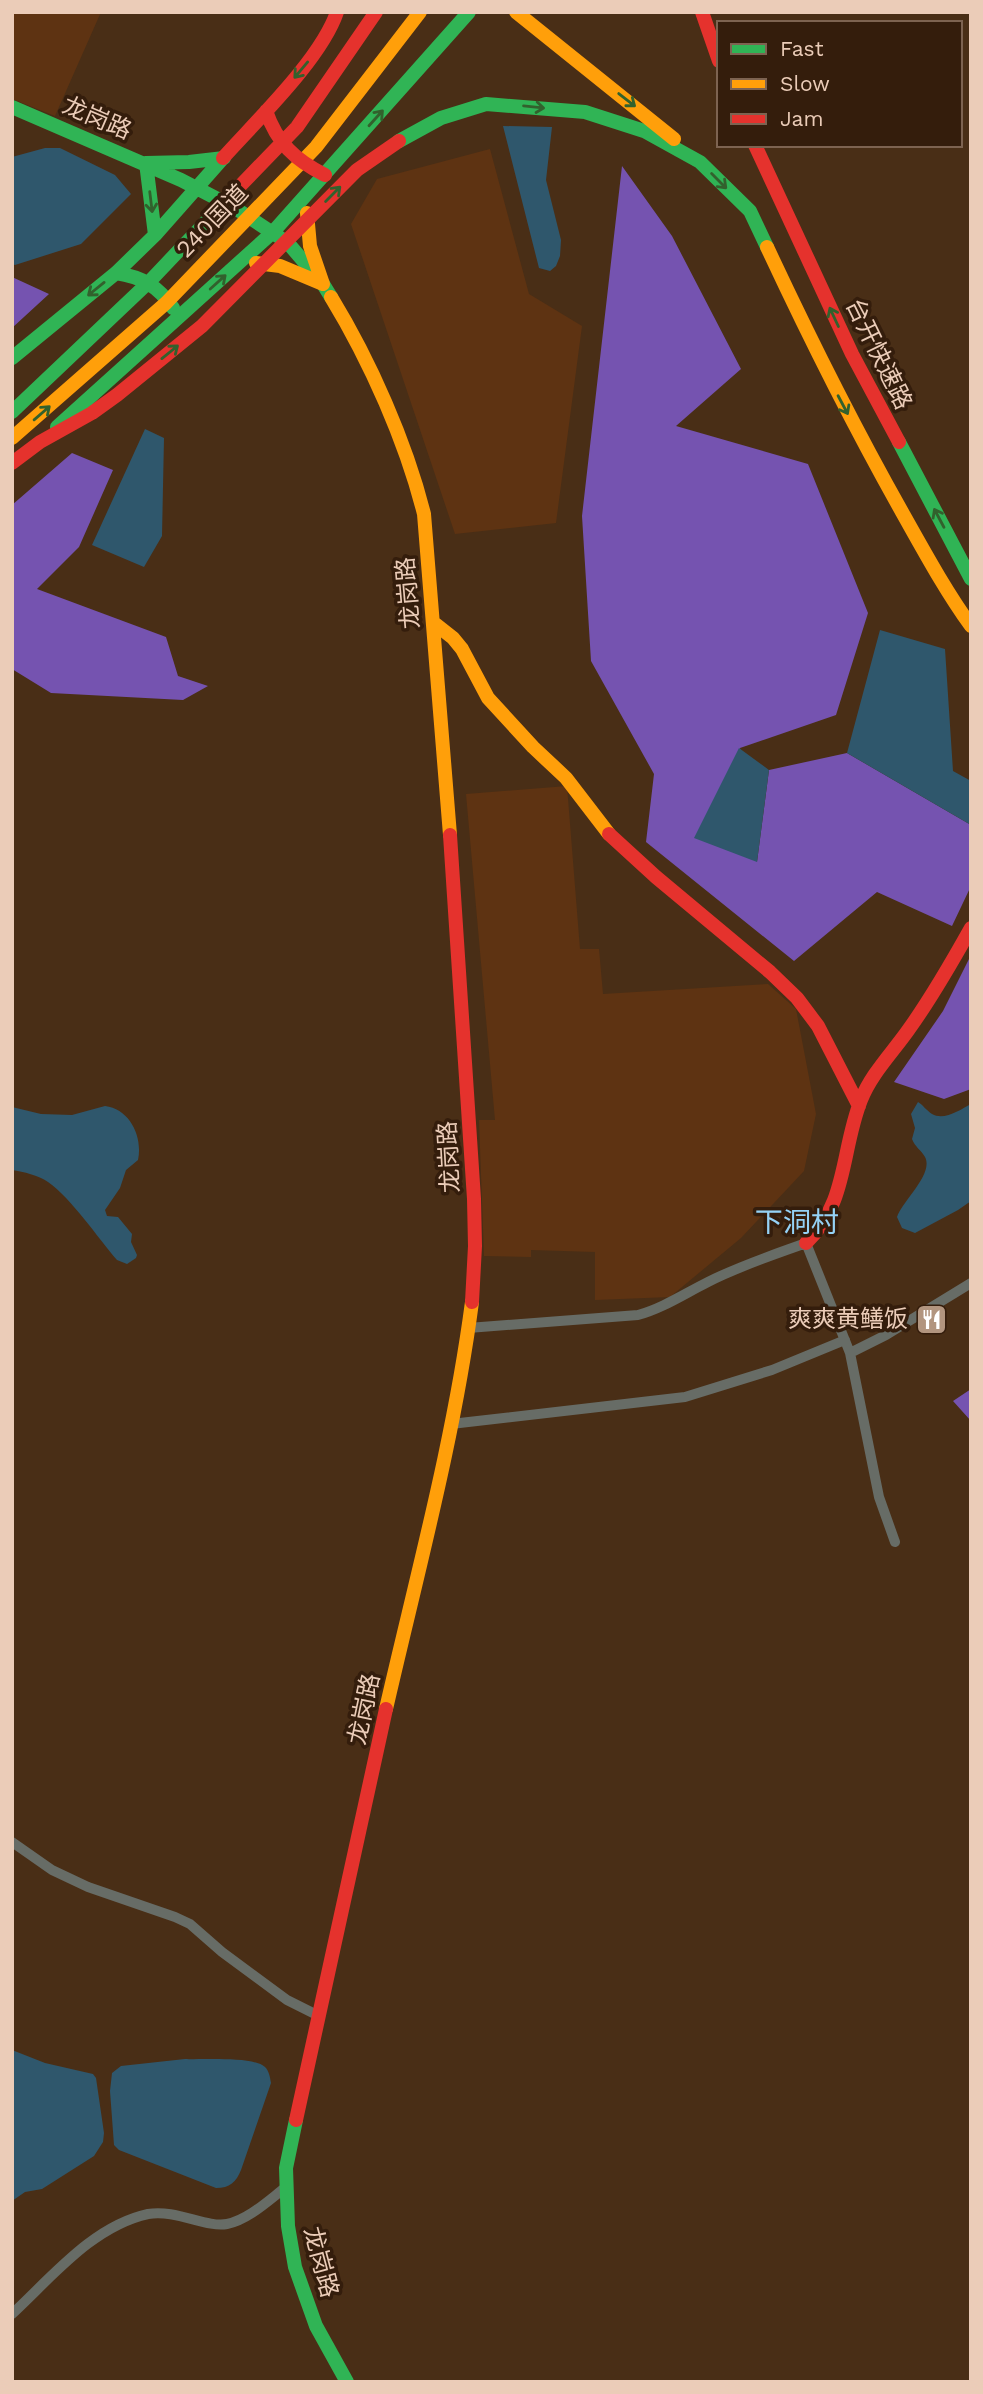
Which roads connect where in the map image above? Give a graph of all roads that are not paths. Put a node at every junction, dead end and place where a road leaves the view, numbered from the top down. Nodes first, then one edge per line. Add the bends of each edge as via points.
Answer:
1 (337, 12) edge
2 (376, 12) edge
3 (420, 12) edge
4 (469, 12) edge
5 (516, 12) edge
6 (702, 12) edge
7 (717, 55) edge
8 (12, 107) edge
9 (266, 111) junction
10 (646, 123) junction
11 (756, 147) edge
12 (224, 158) junction
13 (146, 163) junction
14 (325, 174) junction
15 (197, 188) junction
16 (307, 195) junction
17 (273, 232) junction
18 (155, 235) junction
19 (237, 265) junction
20 (116, 273) junction
21 (323, 284) junction
22 (177, 319) junction
23 (12, 358) edge
24 (12, 412) edge
25 (12, 438) edge
26 (40, 442) junction
27 (12, 463) edge
28 (971, 579) edge
29 (434, 623) junction
30 (971, 626) edge
31 (971, 928) edge
32 (859, 1106) junction
33 (806, 1243) junction
34 (971, 1283) edge
35 (468, 1328) junction
36 (845, 1340) junction
37 (850, 1353) junction
38 (451, 1424) junction
39 (895, 1542) dead end
40 (12, 1842) edge
41 (319, 2016) junction
42 (286, 2187) junction
43 (12, 2314) edge
44 (347, 2382) edge

1 -> 9 main road via 307,63
2 - 24 main road, 240国道 via 297,127 159,272
25 -> 3 main road, 240国道 via 166,303 316,147
14 -> 4 main road
5 -> 10 main road
6 - 7 main road
8 - 13 main road, 龙岗路
9 - 12 main road
9 - 14 main road via 272,131 290,154
26 -> 10 main road via 92,413 202,326 357,170 441,118 486,104 584,112
10 -> 30 main road via 700,162 750,211 861,439
28 -> 11 main road, 台开快速路 via 852,354
12 - 13 main road
12 - 15 main road
13 - 15 main road, 龙岗路
13 -> 18 main road
14 - 16 main road
15 - 17 main road, 龙岗路
15 - 18 main road
16 - 17 main road
16 - 21 main road via 309,238
17 - 19 main road
17 - 21 main road, 龙岗路
18 - 20 main road
19 - 21 main road via 280,266
22 -> 19 main road
20 - 22 main road via 139,276 162,292
20 -> 23 main road
21 - 29 main road, 龙岗路 via 372,374 417,486
22 - 26 main road
26 - 27 main road
29 - 32 main road via 462,649 488,698 566,778 607,832 797,998 818,1026
29 - 35 main road, 龙岗路 via 474,1199 474,1276
31 - 32 main road via 933,995 872,1079
32 - 33 main road via 832,1207 823,1227
33 - 35 street via 748,1263 638,1315
33 - 36 street
34 - 37 street
35 - 38 main road, 龙岗路
36 - 37 street
36 - 38 street via 772,1370 685,1397
37 - 39 street via 878,1497
38 - 41 main road, 龙岗路
40 - 41 street via 52,1870 88,1887 190,1924 288,2000
41 - 42 main road, 龙岗路 via 286,2168
42 - 43 street via 227,2224 158,2213 118,2224 95,2238
42 - 44 main road, 龙岗路 via 288,2226 301,2287

